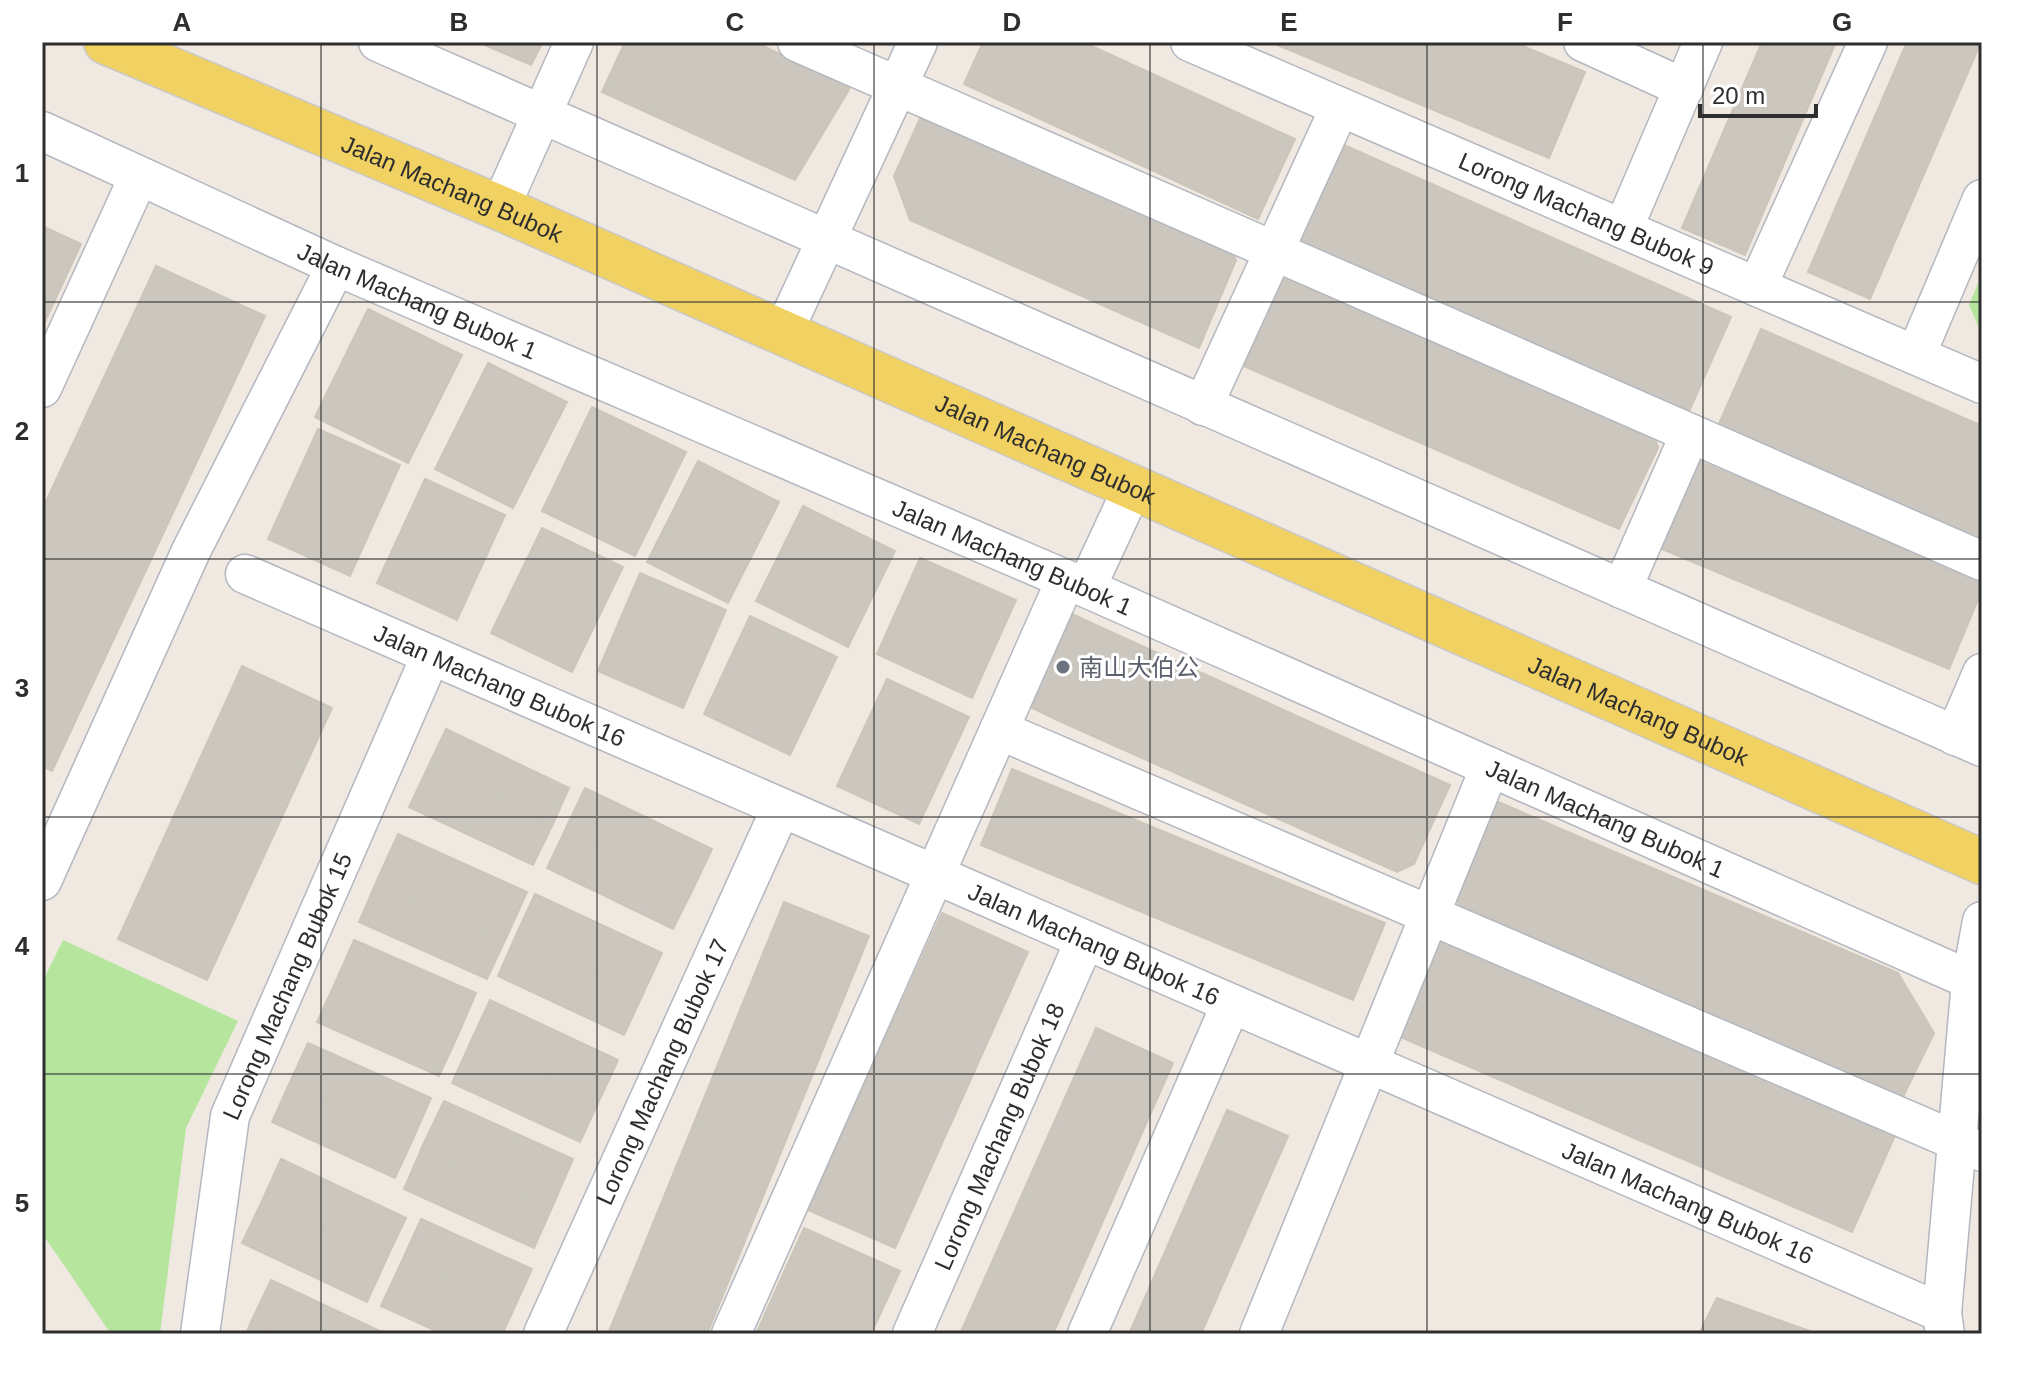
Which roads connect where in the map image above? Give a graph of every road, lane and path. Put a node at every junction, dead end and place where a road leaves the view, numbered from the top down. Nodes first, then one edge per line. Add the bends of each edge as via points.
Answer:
1 (106, 42) edge
2 (378, 42) edge
3 (574, 42) edge
4 (797, 42) edge
5 (918, 42) edge
6 (1190, 42) edge
7 (1583, 42) edge
8 (1703, 42) edge
9 (1868, 42) edge
10 (898, 86) junction
11 (1684, 88) junction
12 (1340, 107) junction
13 (542, 113) junction
14 (42, 131) edge
15 (139, 176) junction
16 (1982, 199) edge
17 (500, 208) junction
18 (1623, 229) junction
19 (826, 239) junction
20 (1274, 251) junction
21 (336, 266) junction
22 (1757, 287) junction
23 (783, 333) junction
24 (1916, 355) junction
25 (1982, 384) edge
26 (42, 388) edge
27 (1203, 406) junction
28 (1690, 434) junction
29 (1133, 487) junction
30 (1982, 561) edge
31 (245, 574) dead end
32 (1076, 584) junction
33 (1622, 589) junction
34 (431, 655) junction
35 (1982, 673) edge
36 (999, 730) junction
37 (1968, 742) edge
38 (1490, 767) junction
39 (781, 808) junction
40 (1982, 862) edge
41 (935, 875) junction
42 (42, 881) edge
43 (1430, 916) junction
44 (1982, 921) edge
45 (1085, 940) junction
46 (1976, 983) edge
47 (1231, 1004) junction
48 (1370, 1064) junction
49 (1970, 1147) edge
50 (1944, 1324) edge
51 (200, 1334) edge
52 (543, 1334) edge
53 (731, 1334) edge
54 (912, 1334) edge
55 (1087, 1334) edge
56 (1259, 1334) edge

1 - 17 main road, Jalan Machang Bubok
2 - 13 street
3 - 13 street
4 - 10 street
5 - 10 street
6 - 12 street, Lorong Machang Bubok 9
7 - 11 street
8 - 11 street
9 - 22 street
10 - 19 street
10 - 20 street
11 - 18 street
12 - 18 street, Lorong Machang Bubok 9
12 - 20 street
13 - 17 street
13 - 19 street
14 - 15 street, Jalan Machang Bubok 1
15 - 21 street, Jalan Machang Bubok 1
15 - 26 street
16 - 24 street
17 - 23 main road, Jalan Machang Bubok
18 - 22 street, Lorong Machang Bubok 9
19 - 23 street
19 - 27 street
20 - 27 street
20 - 28 street
21 - 32 street, Jalan Machang Bubok 1
21 - 42 street via 191,551
22 - 24 street, Lorong Machang Bubok 9
23 - 29 main road, Jalan Machang Bubok
24 - 25 street, Lorong Machang Bubok 9
27 - 33 street
28 - 30 street
28 - 33 street
29 - 32 street
29 - 40 main road, Jalan Machang Bubok
31 - 34 street, Jalan Machang Bubok 16
32 - 36 street
32 - 38 street, Jalan Machang Bubok 1
33 - 37 street
34 - 39 street, Jalan Machang Bubok 16
34 - 51 street, Lorong Machang Bubok 15 via 230,1116
35 - 37 street
36 - 41 street
36 - 43 street
38 - 43 street
38 - 46 street, Jalan Machang Bubok 1
39 - 41 street, Jalan Machang Bubok 16
39 - 52 street, Lorong Machang Bubok 17
41 - 45 street, Jalan Machang Bubok 16
41 - 53 street
43 - 48 street
43 - 49 street
44 - 46 street
45 - 47 street, Jalan Machang Bubok 16
45 - 54 street, Lorong Machang Bubok 18
46 - 49 street
47 - 48 street, Jalan Machang Bubok 16
47 - 55 street
48 - 50 street, Jalan Machang Bubok 16
48 - 56 street
49 - 50 street

